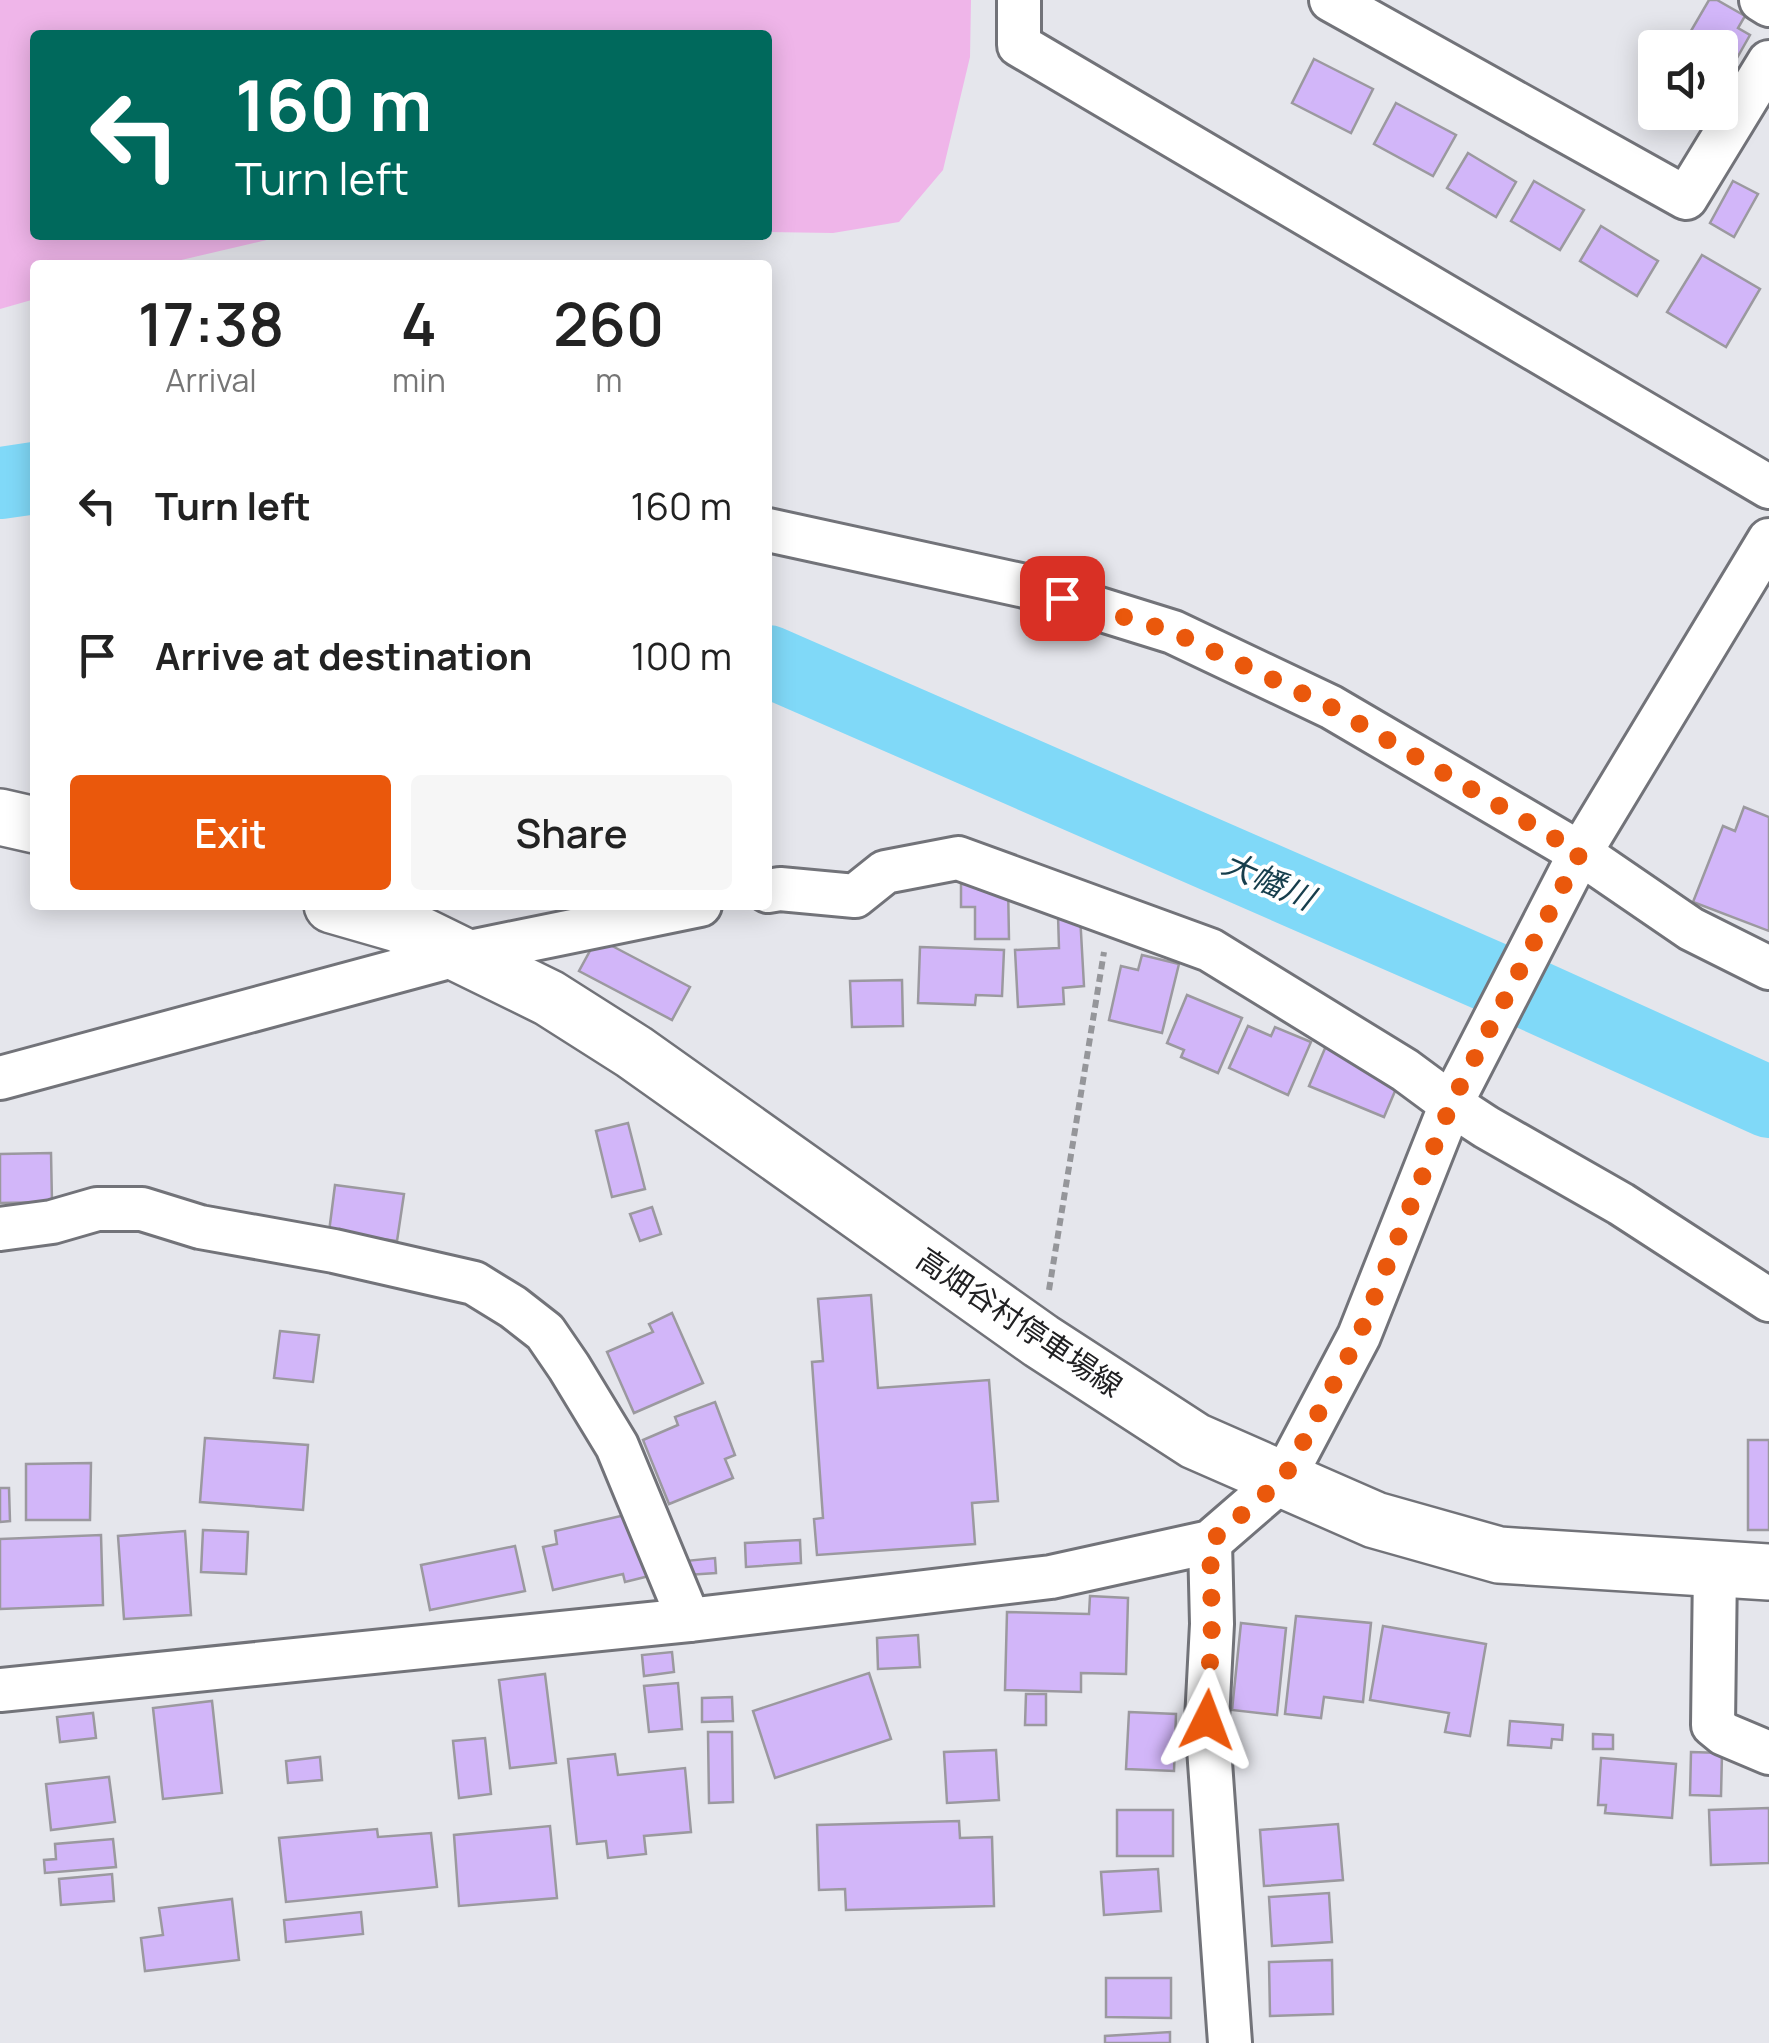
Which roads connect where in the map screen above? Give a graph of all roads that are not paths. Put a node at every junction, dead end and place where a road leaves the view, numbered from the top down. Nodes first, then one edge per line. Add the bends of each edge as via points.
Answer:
1 (1018, 0) edge
2 (1332, 0) edge
3 (1761, 0) edge
4 (1769, 5) edge
5 (1769, 62) edge
6 (1769, 487) edge
7 (772, 531) edge
8 (1769, 540) edge
9 (0, 817) edge
10 (30, 823) edge
11 (1580, 853) junction
12 (772, 891) edge
13 (349, 910) edge
14 (676, 910) edge
15 (460, 954) junction
16 (1769, 968) edge
17 (0, 1078) edge
18 (1457, 1092) junction
19 (0, 1228) edge
20 (1769, 1300) edge
21 (1284, 1478) junction
22 (1210, 1542) junction
23 (1714, 1568) junction
24 (1769, 1572) edge
25 (689, 1620) junction
26 (0, 1690) edge
27 (1769, 1753) edge
28 (1230, 2043) edge

1 - 6 street via 1018,45
2 - 5 street via 1686,198
3 - 4 street
7 - 11 street via 1025,586 1173,632 1331,707
8 - 11 street
9 - 10 main road
11 - 16 street via 1690,929
11 - 18 street
12 - 18 street via 855,896 884,872 958,858 1210,950 1405,1070
13 - 15 main road, 高畑谷村停車場線
14 - 15 street
15 - 17 street
15 - 21 main road, 高畑谷村停車場線 via 549,998 634,1052 1041,1341 1195,1441
18 - 20 street via 1486,1127
18 - 21 street via 1359,1336
19 - 25 street via 96,1210 142,1209 474,1283 544,1332 569,1368 616,1446
21 - 22 street
21 - 23 main road, 高畑谷村停車場線 via 1375,1520 1499,1555
22 - 25 street via 1051,1578
22 - 28 street via 1207,1720
23 - 24 main road, 高畑谷村停車場線
23 - 27 street via 1714,1725
25 - 26 street

